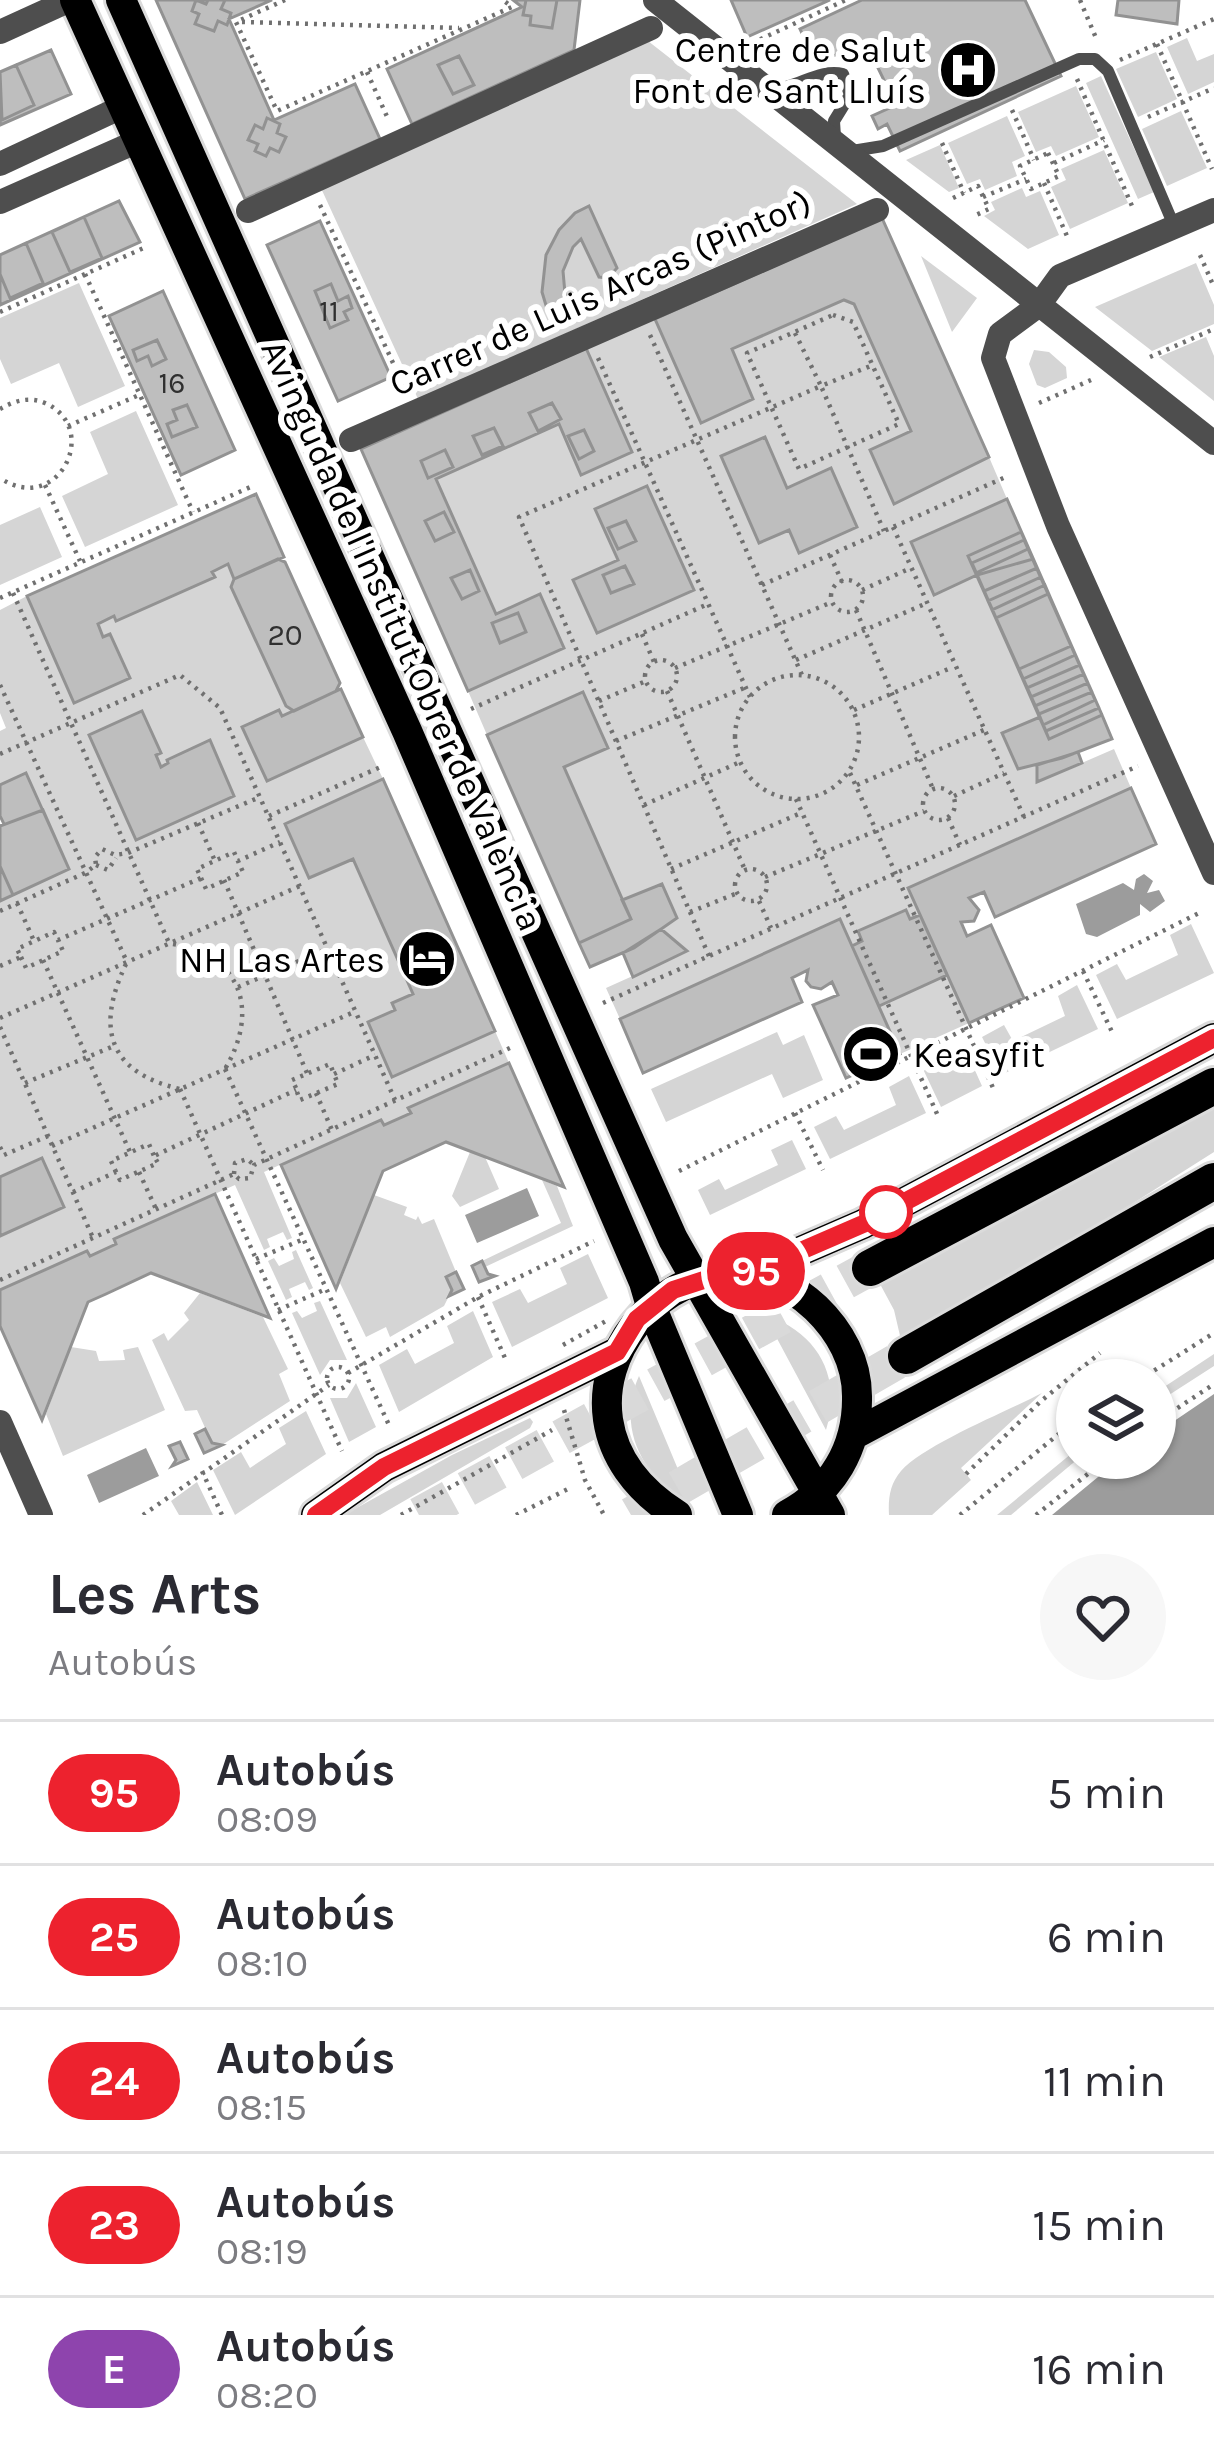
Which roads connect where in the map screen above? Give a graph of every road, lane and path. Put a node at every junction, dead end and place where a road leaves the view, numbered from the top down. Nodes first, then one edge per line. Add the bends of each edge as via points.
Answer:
1 (73, 0) edge
2 (121, 0) edge
3 (285, 0) edge
4 (503, 0) edge
5 (655, 0) edge
6 (846, 0) edge
7 (236, 22) junction
8 (1208, 22) dead end
9 (465, 28) junction
10 (651, 28) dead end
11 (0, 32) edge
12 (1214, 34) edge
13 (1157, 44) dead end
14 (748, 45) dead end
15 (367, 71) junction
16 (1077, 79) dead end
17 (763, 86) junction
18 (1214, 88) edge
19 (1183, 102) junction
20 (122, 107) junction
21 (1012, 108) dead end
22 (1133, 124) dead end
23 (82, 129) junction
24 (940, 139) dead end
25 (1104, 140) junction
26 (138, 141) junction
27 (399, 142) junction
28 (843, 148) junction
29 (94, 160) junction
30 (1034, 160) junction
31 (0, 164) edge
32 (1053, 164) junction
33 (1212, 169) edge
34 (1026, 179) junction
35 (309, 183) junction
36 (1044, 183) junction
37 (964, 193) junction
38 (983, 197) junction
39 (953, 198) dead end
40 (0, 202) edge
41 (1132, 206) dead end
42 (877, 210) dead end
43 (1214, 210) edge
44 (248, 211) dead end
45 (976, 215) dead end
46 (1175, 228) junction
47 (1067, 236) dead end
48 (146, 247) dead end
49 (1200, 255) dead end
50 (85, 274) junction
51 (1214, 287) edge
52 (1039, 305) junction
53 (0, 312) edge
54 (641, 314) junction
55 (1214, 329) edge
56 (795, 332) junction
57 (588, 337) junction
58 (1150, 357) dead end
59 (872, 365) junction
60 (1091, 380) dead end
61 (821, 386) junction
62 (139, 395) junction
63 (1039, 403) dead end
64 (771, 407) junction
65 (0, 409) edge
66 (416, 412) junction
67 (68, 426) junction
68 (351, 440) dead end
69 (697, 440) junction
70 (1214, 443) edge
71 (848, 448) junction
72 (644, 463) junction
73 (1008, 476) dead end
74 (0, 478) edge
75 (45, 485) junction
76 (255, 485) dead end
77 (193, 512) junction
78 (892, 527) junction
79 (884, 531) junction
80 (830, 555) junction
81 (81, 562) junction
82 (911, 568) junction
83 (842, 582) junction
84 (762, 585) junction
85 (862, 590) junction
86 (13, 592) junction
87 (0, 598) edge
88 (832, 602) junction
89 (708, 604) junction
90 (927, 604) junction
91 (856, 610) junction
92 (780, 625) junction
93 (865, 630) junction
94 (642, 633) junction
95 (727, 647) junction
96 (581, 660) junction
97 (796, 660) junction
98 (654, 662) junction
99 (955, 666) junction
100 (675, 668) junction
101 (802, 675) junction
102 (646, 680) junction
103 (0, 685) edge
104 (745, 687) junction
105 (667, 691) junction
106 (892, 693) junction
107 (750, 697) junction
108 (598, 701) junction
109 (471, 709) dead end
110 (854, 710) junction
111 (677, 716) junction
112 (70, 723) junction
113 (984, 730) junction
114 (616, 741) junction
115 (26, 742) junction
116 (0, 754) edge
117 (920, 758) junction
118 (740, 762) junction
119 (383, 766) dead end
120 (1138, 766) dead end
121 (849, 772) junction
122 (1004, 773) junction
123 (704, 778) junction
124 (855, 786) junction
125 (933, 789) junction
126 (953, 796) junction
127 (260, 797) junction
128 (796, 800) junction
129 (644, 805) junction
130 (924, 811) junction
131 (802, 813) junction
132 (268, 815) junction
133 (1024, 817) junction
134 (948, 818) junction
135 (198, 823) junction
136 (876, 831) junction
137 (280, 842) junction
138 (732, 843) junction
139 (960, 845) junction
140 (128, 853) junction
141 (820, 854) junction
142 (116, 855) junction
143 (215, 861) junction
144 (238, 861) junction
145 (95, 865) junction
146 (671, 869) junction
147 (745, 870) junction
148 (85, 873) junction
149 (1214, 873) edge
150 (896, 874) junction
151 (765, 877) junction
152 (201, 878) junction
153 (224, 880) junction
154 (300, 886) junction
155 (737, 893) junction
156 (840, 898) junction
157 (758, 899) junction
158 (150, 900) junction
159 (17, 903) junction
160 (0, 911) edge
161 (1203, 911) dead end
162 (690, 912) junction
163 (238, 913) junction
164 (107, 919) junction
165 (771, 928) junction
166 (34, 940) junction
167 (58, 940) junction
168 (169, 943) junction
169 (328, 949) junction
170 (709, 956) junction
171 (20, 957) junction
172 (43, 960) junction
173 (127, 962) junction
174 (0, 966) edge
175 (1083, 971) junction
176 (265, 976) junction
177 (238, 987) junction
178 (58, 992) junction
179 (603, 1003) dead end
180 (356, 1011) junction
181 (0, 1018) edge
182 (966, 1029) junction
183 (0, 1030) edge
184 (1113, 1034) dead end
185 (1214, 1038) edge
186 (292, 1040) junction
187 (114, 1046) junction
188 (512, 1047) dead end
189 (375, 1055) junction
190 (911, 1056) junction
191 (87, 1057) junction
192 (225, 1069) junction
193 (307, 1073) junction
194 (334, 1074) junction
195 (25, 1083) junction
196 (1214, 1086) edge
197 (179, 1089) junction
198 (296, 1090) junction
199 (994, 1090) dead end
200 (316, 1093) junction
201 (395, 1100) junction
202 (795, 1113) junction
203 (245, 1114) junction
204 (938, 1116) dead end
205 (115, 1118) junction
206 (332, 1130) junction
207 (200, 1135) junction
208 (48, 1136) junction
209 (52, 1146) junction
210 (0, 1148) edge
211 (130, 1152) junction
212 (154, 1156) junction
213 (266, 1159) junction
214 (254, 1165) junction
215 (824, 1170) dead end
216 (679, 1171) dead end
217 (116, 1172) junction
218 (139, 1172) junction
219 (234, 1174) junction
220 (220, 1180) junction
221 (1214, 1181) edge
222 (73, 1192) junction
223 (156, 1209) junction
224 (93, 1238) junction
225 (599, 1238) dead end
226 (304, 1239) junction
227 (1214, 1242) edge
228 (256, 1258) junction
229 (870, 1268) tunnel mouth
230 (743, 1276) junction
231 (0, 1280) edge
232 (699, 1280) junction
233 (326, 1289) junction
234 (478, 1297) junction
235 (651, 1306) junction
236 (278, 1310) junction
237 (1214, 1333) edge
238 (617, 1352) junction
239 (1100, 1353) dead end
240 (905, 1356) tunnel mouth
241 (505, 1358) dead end
242 (1172, 1359) edge
243 (360, 1364) junction
244 (348, 1373) junction
245 (1214, 1384) edge
246 (329, 1385) junction
247 (316, 1394) junction
248 (562, 1403) dead end
249 (1176, 1409) edge
250 (0, 1422) edge
251 (388, 1425) dead end
252 (553, 1430) dead end
253 (854, 1435) junction
254 (1056, 1436) edge
255 (342, 1451) dead end
256 (202, 1471) junction
257 (966, 1474) dead end
258 (1081, 1479) edge
259 (572, 1487) dead end
260 (824, 1505) edge
261 (41, 1515) edge
262 (143, 1515) edge
263 (222, 1515) edge
264 (316, 1515) edge
265 (401, 1515) edge
266 (516, 1515) edge
267 (604, 1515) edge
268 (677, 1515) edge
269 (738, 1515) edge
270 (787, 1515) edge
271 (960, 1515) edge
272 (1036, 1515) edge

1 - 11 street
1 - 20 main road, Avinguda de l'Institut Obrer de València
2 - 232 main road, Avinguda de l'Institut Obrer de València via 673,1239
3 - 7 path
4 - 9 path via 512,7
5 - 17 street
6 - 14 path
7 - 9 path
7 - 15 path via 277,111
8 - 12 path
9 - 15 path
10 - 27 street
13 - 19 path
15 - 27 path
16 - 25 path
17 - 28 street
17 - 28 lane via 843,74 850,95 832,129
18 - 19 path
19 - 22 path
19 - 33 path
20 - 23 street
20 - 26 main road, Avinguda de l'Institut Obrer de València
21 - 30 path
23 - 29 street via 102,140
23 - 31 street
24 - 37 path
25 - 32 path
25 - 41 path
26 - 29 street
26 - 235 main road, Avinguda de l'Institut Obrer de València via 407,731
27 - 35 street
28 - 46 lane via 883,146 1095,58 1108,71
28 - 52 street
29 - 40 street
30 - 32 path via 1048,153
30 - 34 path via 1020,166
32 - 36 path via 1059,176
34 - 36 path via 1030,189
34 - 38 path
35 - 44 street
35 - 66 path
36 - 47 path
37 - 38 path via 978,186
37 - 39 path
38 - 45 path via 989,209
42 - 54 street, Carrer de Luis Arcas (Pintor)
43 - 46 street
46 - 52 street via 1060,276
48 - 50 path
49 - 51 path
50 - 53 path
50 - 62 path
52 - 70 street
52 - 149 street via 1000,334 994,369
54 - 57 street, Carrer de Luis Arcas (Pintor)
54 - 69 path
55 - 58 path
56 - 59 path via 833,315 853,322
56 - 61 path
56 - 64 path via 747,353
57 - 66 street, Carrer de Luis Arcas (Pintor)
57 - 72 path
59 - 61 path
59 - 71 path via 899,424
60 - 63 path
61 - 64 path
61 - 71 path
62 - 67 path
62 - 77 path
64 - 69 path
64 - 71 path via 799,469
65 - 67 path via 33,399
66 - 68 street, Carrer de Luis Arcas (Pintor)
67 - 75 path via 71,454
69 - 72 path
69 - 84 path
71 - 79 path
72 - 89 path
72 - 96 path via 519,517
73 - 78 path
74 - 75 path via 18,487
75 - 81 path
76 - 77 path
77 - 81 path
78 - 79 path
78 - 82 path
79 - 80 path
80 - 83 path
80 - 84 path
81 - 86 path
82 - 85 path
82 - 90 path
83 - 85 path
83 - 88 path
84 - 92 path
85 - 91 path
86 - 87 path
86 - 112 path
88 - 91 path
88 - 92 path
89 - 94 path
89 - 95 path
90 - 93 path
90 - 99 path
91 - 93 path
92 - 95 path
92 - 97 path
93 - 97 path
93 - 106 path
94 - 96 path
94 - 98 path
95 - 100 path
95 - 104 path
96 - 108 path
96 - 109 path
97 - 101 path
98 - 100 path
98 - 102 path
99 - 106 path
99 - 113 path
100 - 105 path
101 - 107 path via 771,680
101 - 110 path via 826,681
102 - 105 path
102 - 108 path
103 - 115 path
104 - 107 path
104 - 111 path
105 - 111 path
106 - 110 path
106 - 117 path
107 - 118 path via 736,723
108 - 114 path
110 - 121 path via 859,740
111 - 114 path
111 - 123 path
112 - 115 path
112 - 127 path via 180,674 220,708
112 - 140 path
113 - 117 path
113 - 122 path
114 - 129 path
115 - 116 path
115 - 148 path
117 - 124 path
117 - 125 path
118 - 123 path
118 - 128 path via 763,789
119 - 132 path
120 - 133 path
121 - 124 path
121 - 128 path via 827,791
122 - 126 path
122 - 133 path
123 - 129 path
123 - 138 path
124 - 136 path
125 - 126 path
125 - 130 path
126 - 134 path
127 - 132 path
127 - 135 path
128 - 131 path
129 - 146 path
130 - 134 path
130 - 136 path
131 - 138 path
131 - 141 path
132 - 137 path
133 - 139 path
134 - 139 path
135 - 140 path
135 - 143 path
136 - 141 path
136 - 150 path
137 - 144 path
137 - 154 path
138 - 146 path
138 - 147 path
139 - 150 path
140 - 142 path
140 - 158 path
141 - 151 path
141 - 156 path
142 - 145 path via 108,870
142 - 145 path via 102,849
143 - 144 path via 234,852
143 - 152 path via 196,869
144 - 153 path via 243,872
145 - 148 path
146 - 162 path
147 - 151 path
147 - 155 path
148 - 159 path
148 - 164 path
150 - 156 path
150 - 182 path
151 - 157 path
152 - 153 path via 206,889
152 - 158 path
153 - 163 path
154 - 163 path
154 - 169 path
155 - 157 path
155 - 162 path
156 - 165 path
156 - 190 path
157 - 165 path
158 - 164 path
158 - 168 path
159 - 160 path
159 - 166 path
161 - 175 path
162 - 170 path
163 - 168 path
163 - 176 path
164 - 167 path
164 - 173 path
165 - 170 path
166 - 167 path via 54,932
166 - 171 path via 17,949
167 - 172 path via 63,951
168 - 173 path
168 - 177 path via 208,955
169 - 176 path
169 - 180 path
170 - 179 path
171 - 172 path via 26,968
171 - 174 path
172 - 178 path
173 - 178 path
173 - 187 path via 112,1000
175 - 182 path
175 - 184 path
176 - 177 path
176 - 186 path
177 - 192 path via 241,1039
178 - 181 path
178 - 191 path
180 - 186 path
180 - 189 path
182 - 190 path
182 - 199 path
183 - 195 path
185 - 230 main road via 863,1224
186 - 192 path
186 - 193 path
187 - 191 path
187 - 197 path via 146,1080
188 - 201 path
189 - 194 path
189 - 201 path
190 - 202 path
190 - 204 path
191 - 195 path
191 - 205 path
192 - 197 path
192 - 203 path
193 - 194 path via 330,1064
193 - 198 path via 292,1080
194 - 200 path via 338,1084
195 - 208 path
196 - 229 highway
197 - 205 path
197 - 207 path
198 - 200 path via 300,1100
198 - 203 path
200 - 206 path
201 - 206 path
202 - 215 path
202 - 216 path
203 - 207 path
203 - 213 path
205 - 209 path
205 - 211 path
206 - 213 path
207 - 212 path
207 - 220 path
208 - 209 path
208 - 210 path via 4,1155
209 - 222 path
211 - 212 path via 148,1144
211 - 217 path via 111,1161
212 - 218 path via 158,1163
213 - 214 path
213 - 226 path
214 - 219 path via 250,1178
214 - 219 path via 240,1159
217 - 218 path via 120,1180
217 - 222 path
218 - 223 path
219 - 220 path
220 - 223 path
220 - 228 path
221 - 240 highway
222 - 224 path
223 - 224 path
224 - 231 path
225 - 234 path
226 - 228 path
226 - 233 path
227 - 253 main road
228 - 236 path
230 - 232 main road
230 - 253 main road via 790,1289 842,1340 857,1386
232 - 235 main road
232 - 260 main road, Avinguda de l'Institut Obrer de València
233 - 236 path
233 - 243 path
234 - 241 path
234 - 243 path
235 - 238 main road
235 - 269 main road, Avinguda de l'Institut Obrer de València
236 - 247 path
237 - 242 path
238 - 264 main road via 384,1467
238 - 268 main road via 610,1432 635,1481
239 - 257 path
243 - 244 path
243 - 251 path
244 - 246 path via 342,1388
244 - 246 path via 333,1369
245 - 249 path
246 - 247 path
247 - 255 path
247 - 256 path
248 - 267 path
250 - 261 street
252 - 265 path
253 - 260 main road
254 - 271 path
256 - 262 path
256 - 263 path
258 - 272 path
259 - 266 path
260 - 270 main road

